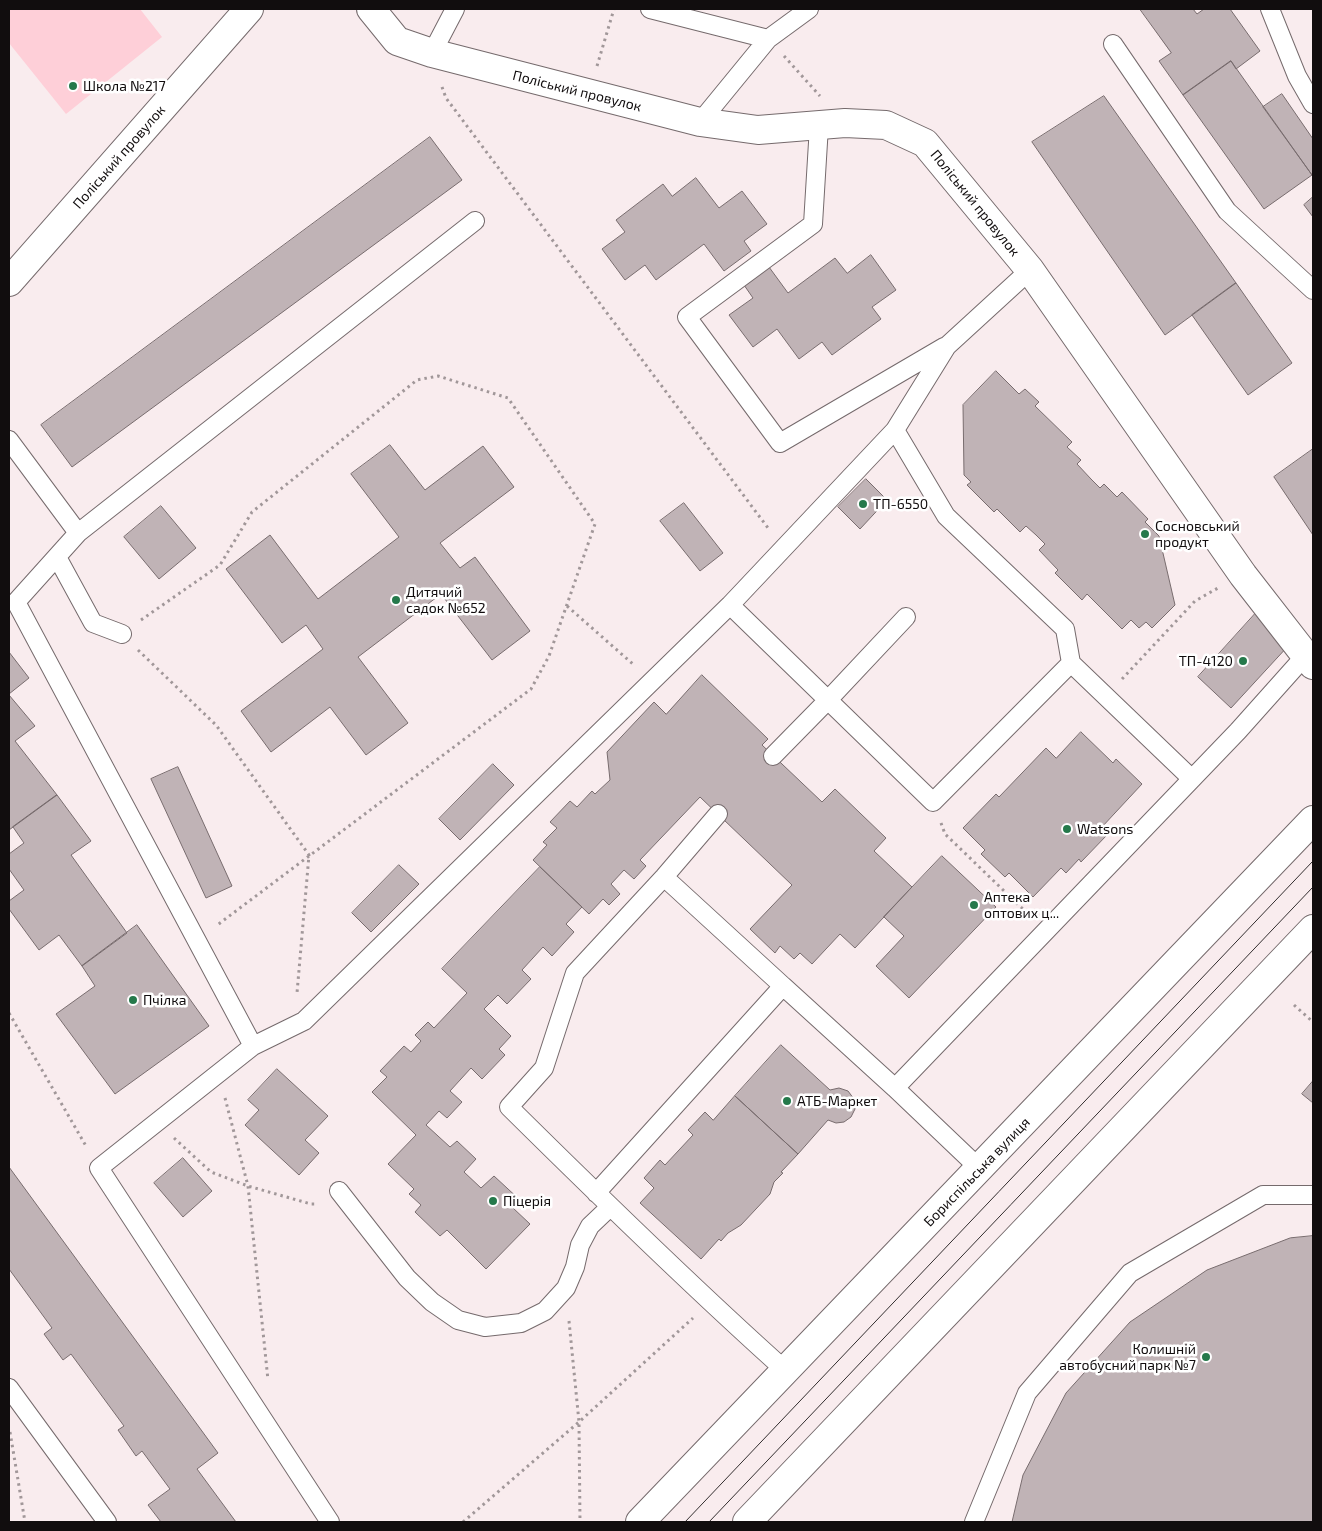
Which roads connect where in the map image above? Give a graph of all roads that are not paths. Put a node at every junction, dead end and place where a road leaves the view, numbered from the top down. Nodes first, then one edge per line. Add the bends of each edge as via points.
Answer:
1 (249, 9) edge
2 (371, 9) edge
3 (455, 9) edge
4 (650, 9) edge
5 (809, 9) edge
6 (1270, 9) edge
7 (768, 39) junction
8 (1113, 44) dead end
9 (432, 54) junction
10 (1313, 104) edge
11 (700, 122) junction
12 (832, 124) junction
13 (475, 221) dead end
14 (1030, 270) junction
15 (9, 282) edge
16 (1313, 290) edge
17 (947, 346) junction
18 (894, 430) junction
19 (9, 440) edge
20 (78, 534) junction
21 (57, 557) junction
22 (730, 605) junction
23 (906, 617) dead end
24 (122, 634) road end
25 (1309, 660) edge
26 (1071, 662) junction
27 (828, 700) junction
28 (773, 756) dead end
29 (1192, 779) junction
30 (718, 814) dead end
31 (1313, 820) edge
32 (664, 877) junction
33 (1313, 929) edge
34 (783, 986) junction
35 (253, 1046) junction
36 (895, 1088) junction
37 (980, 1168) junction
38 (596, 1193) junction
39 (1313, 1195) edge
40 (344, 1197) road end
41 (610, 1207) junction
42 (786, 1371) junction
43 (9, 1388) edge
44 (107, 1522) edge
45 (330, 1522) edge
46 (640, 1522) edge
47 (747, 1522) edge
48 (974, 1522) edge

1 - 15 main road, Поліський провулок
2 - 9 main road, Поліський провулок via 397,41
3 - 9 lane
4 - 7 lane
5 - 7 lane
6 - 10 lane via 1297,76
7 - 11 lane
8 - 16 lane via 1227,211
9 - 11 main road, Поліський провулок
11 - 12 main road, Поліський провулок via 758,130
12 - 14 main road, Поліський провулок via 886,124 925,143
12 - 17 lane via 813,224 687,316 780,443
13 - 20 lane
14 - 17 lane
14 - 25 main road, Поліський провулок via 1244,576
17 - 18 lane
18 - 22 lane
18 - 26 lane via 946,516 1065,629
19 - 20 lane
20 - 21 lane
21 - 24 lane via 93,623
21 - 35 lane via 16,602
22 - 27 lane
22 - 35 lane via 304,1021
23 - 27 lane
25 - 29 lane
26 - 27 lane via 933,802
26 - 29 lane
27 - 28 lane
29 - 36 lane
30 - 32 lane
31 - 37 main road, Бориспільська вулиця
32 - 34 lane
32 - 38 lane via 575,973 544,1068 509,1107
33 - 47 main road
34 - 36 lane
34 - 38 lane
35 - 45 lane via 99,1168
36 - 37 lane
37 - 42 main road, Бориспільська вулиця
38 - 41 lane
39 - 48 lane via 1263,1195 1130,1273 1027,1393
40 - 41 lane via 407,1278 432,1302 458,1320 485,1328 522,1324 545,1311 566,1288 590,1226
41 - 42 lane
42 - 46 main road, Бориспільська вулиця
43 - 44 lane

